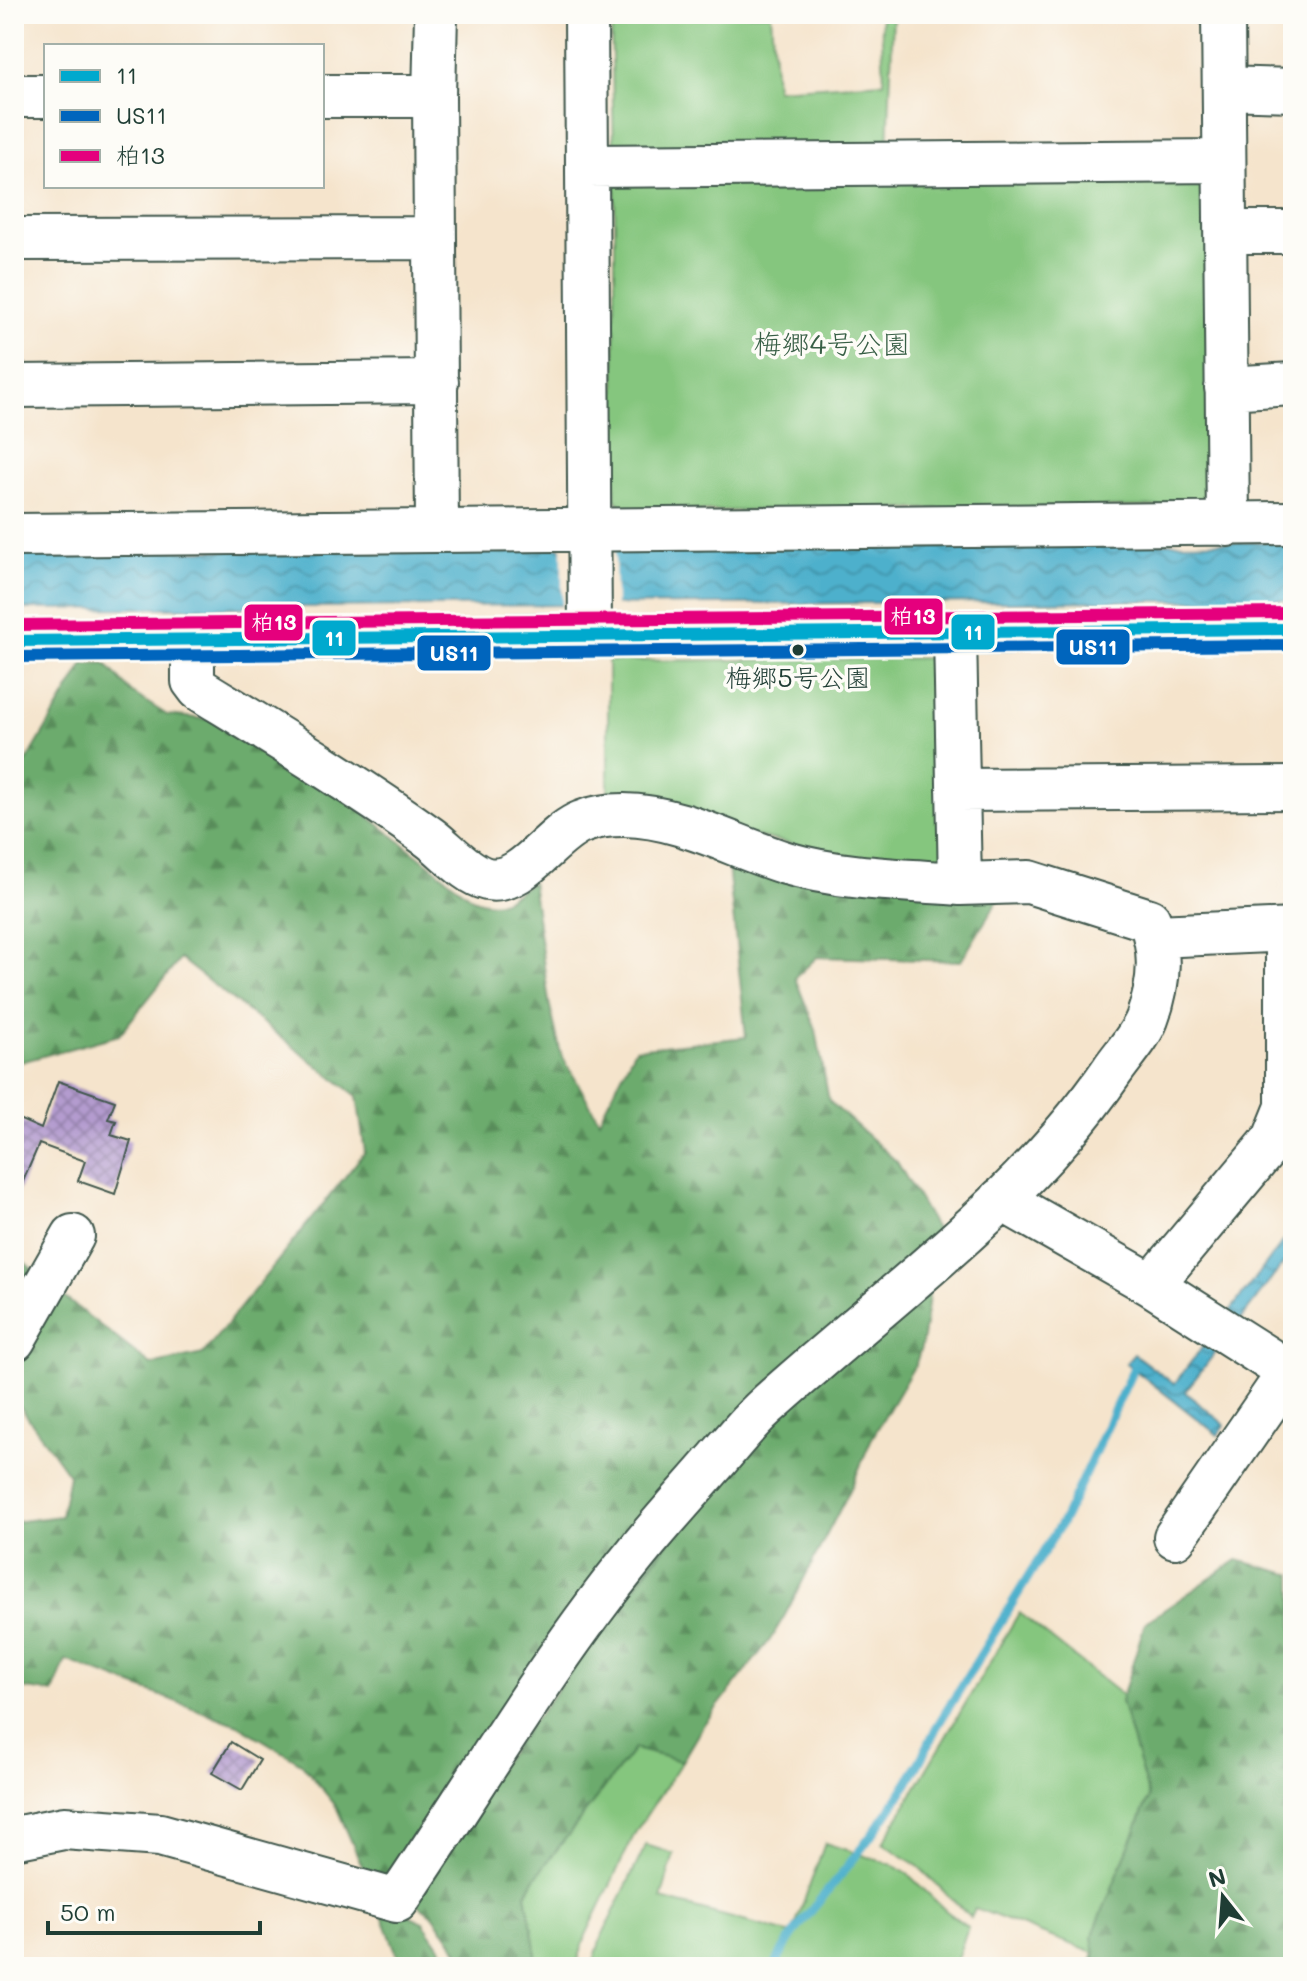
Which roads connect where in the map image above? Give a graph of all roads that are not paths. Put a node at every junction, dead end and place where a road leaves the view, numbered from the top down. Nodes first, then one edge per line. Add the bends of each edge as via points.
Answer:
1 (436, 14) edge
2 (586, 14) edge
3 (1223, 14) edge
4 (1224, 88) junction
5 (1293, 90) edge
6 (14, 96) edge
7 (44, 96) edge
8 (324, 96) edge
9 (434, 96) junction
10 (1223, 161) junction
11 (588, 166) junction
12 (1226, 232) junction
13 (1293, 232) edge
14 (435, 238) junction
15 (14, 239) edge
16 (437, 382) junction
17 (1293, 384) edge
18 (14, 386) edge
19 (1226, 388) junction
20 (1293, 523) edge
21 (1228, 525) junction
22 (437, 531) junction
23 (14, 535) edge
24 (590, 538) junction
25 (590, 621) junction
26 (1293, 629) edge
27 (955, 634) junction
28 (193, 640) junction
29 (14, 641) edge
30 (1293, 788) edge
31 (958, 790) junction
32 (960, 884) junction
33 (1290, 930) edge
34 (1156, 936) junction
35 (1001, 1199) junction
36 (73, 1236) dead end
37 (1152, 1285) junction
38 (14, 1340) edge
39 (1291, 1370) edge
40 (1175, 1537) dead end
41 (14, 1838) edge

1 - 9 street
2 - 11 street
3 - 4 street
4 - 5 street
4 - 10 street
6 - 7 street
8 - 9 street
9 - 14 street
10 - 11 street
10 - 12 street
11 - 24 street
12 - 13 street
12 - 19 street
14 - 15 street
14 - 16 street
16 - 18 street
16 - 22 street
17 - 19 street
19 - 21 street
20 - 21 street
21 - 24 street
22 - 23 street
22 - 24 street
24 - 25 street
25 - 27 street
25 - 28 street
26 - 27 street
27 - 31 street
28 - 29 street
28 - 32 street via 193,681 199,689 310,757 483,878 514,876 580,822 625,815 658,817 787,863 868,878
30 - 31 street
31 - 32 street
32 - 34 street via 1029,882 1149,920
33 - 34 street
33 - 37 street via 1287,1107 1274,1139
34 - 35 street via 1159,971 1146,1021 1084,1112
35 - 37 street
35 - 41 street via 762,1410 635,1555 545,1675 397,1901 160,1835 64,1828
36 - 38 street
37 - 39 street
39 - 40 street

